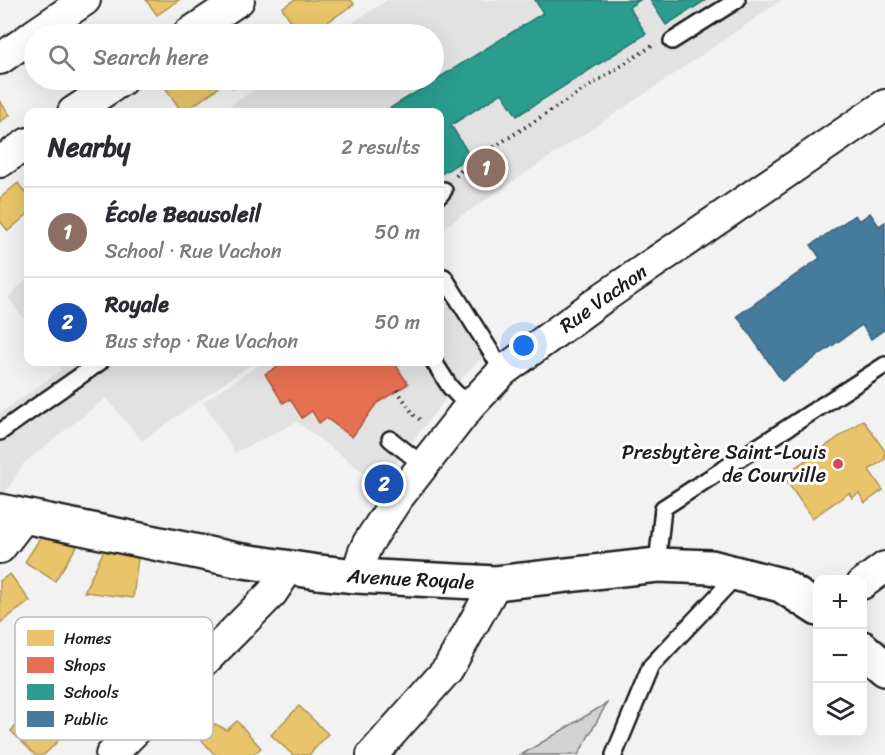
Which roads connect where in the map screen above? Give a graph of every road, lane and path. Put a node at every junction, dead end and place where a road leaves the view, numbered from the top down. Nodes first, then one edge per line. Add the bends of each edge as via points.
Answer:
1 (85, 0) edge
2 (239, 0) edge
3 (737, 0) edge
4 (51, 24) edge
5 (203, 24) edge
6 (672, 41) joint
7 (24, 43) edge
8 (0, 59) edge
9 (107, 90) edge
10 (885, 105) edge
11 (80, 108) edge
12 (24, 146) edge
13 (0, 162) edge
14 (444, 191) edge
15 (444, 277) edge
16 (885, 365) edge
17 (94, 366) edge
18 (437, 366) edge
19 (502, 371) junction
20 (397, 390) dead end
21 (469, 408) junction
22 (426, 425) dead end
23 (0, 432) edge
24 (390, 439) dead end
25 (423, 465) junction
26 (12, 514) edge
27 (0, 548) edge
28 (657, 565) junction
29 (287, 567) junction
30 (885, 567) edge
31 (738, 574) junction
32 (356, 576) junction
33 (867, 580) edge
34 (496, 583) junction
35 (813, 606) edge
36 (213, 652) edge
37 (867, 652) edge
38 (885, 668) edge
39 (126, 740) edge
40 (111, 755) edge
41 (372, 755) edge
42 (614, 755) edge

1 - 4 street
2 - 5 street
3 - 6 lane
6 - 14 path via 655,44 466,165
7 - 8 street
9 - 11 street
10 - 19 street, Rue Vachon
12 - 13 street
15 - 19 lane
16 - 28 lane via 663,508
17 - 23 lane
18 - 21 lane
19 - 21 street, Rue Vachon
20 - 22 path
21 - 25 street, Rue Vachon
24 - 25 lane
25 - 32 street, Rue Vachon via 368,543
26 - 27 street
26 - 29 main road, Avenue Royale
28 - 31 main road, Avenue Royale via 711,567
28 - 34 main road, Avenue Royale
29 - 32 main road, Avenue Royale
29 - 36 street via 272,592
30 - 33 street
31 - 35 main road, Avenue Royale via 782,585
31 - 42 lane via 651,666
32 - 34 main road, Avenue Royale
34 - 41 street via 448,669
37 - 38 main road
39 - 40 street

